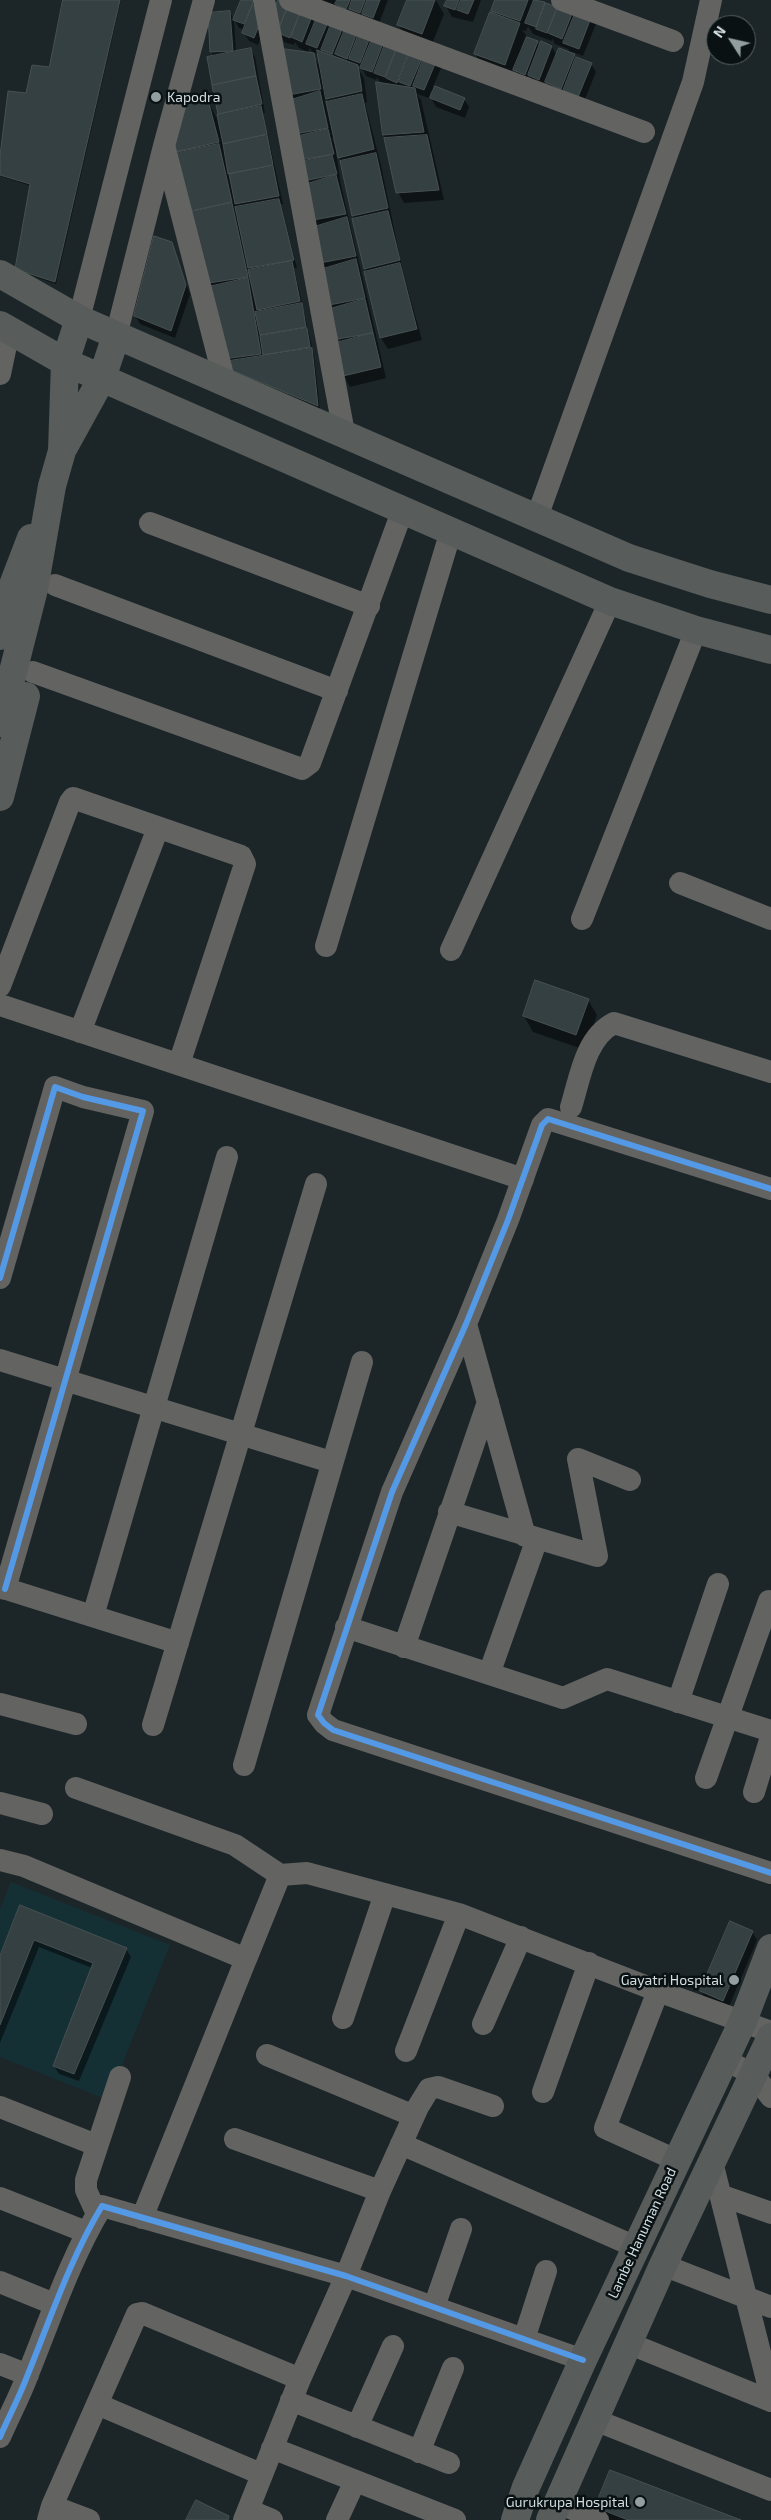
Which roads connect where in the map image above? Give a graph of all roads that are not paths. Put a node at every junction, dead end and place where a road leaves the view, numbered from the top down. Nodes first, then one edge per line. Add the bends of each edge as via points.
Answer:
1 (162, 0) edge
2 (204, 0) edge
3 (264, 0) edge
4 (290, 0) edge
5 (562, 0) edge
6 (711, 0) edge
7 (672, 41) dead end
8 (644, 132) dead end
9 (164, 146) junction
10 (0, 274) edge
11 (79, 319) junction
12 (5, 328) edge
13 (116, 336) junction
14 (65, 362) junction
15 (0, 374) edge
16 (102, 378) junction
17 (225, 383) junction
18 (344, 433) junction
19 (62, 451) junction
20 (52, 486) junction
21 (403, 510) junction
22 (537, 518) junction
23 (150, 523) dead end
24 (451, 531) junction
25 (55, 585) junction
26 (771, 600) edge
27 (610, 601) junction
28 (369, 606) junction
29 (696, 630) junction
30 (0, 636) edge
31 (771, 650) edge
32 (33, 672) junction
33 (337, 691) junction
34 (0, 723) edge
35 (0, 796) edge
36 (158, 828) junction
37 (680, 883) dead end
38 (582, 919) dead end
39 (771, 919) edge
40 (326, 946) dead end
41 (451, 950) dead end
42 (0, 986) edge
43 (0, 1005) edge
44 (80, 1032) junction
45 (179, 1064) junction
46 (771, 1072) edge
47 (571, 1107) dead end
48 (227, 1157) dead end
49 (523, 1179) junction
50 (316, 1184) dead end
51 (771, 1189) edge
52 (0, 1278) edge
53 (466, 1324) junction
54 (0, 1360) edge
55 (362, 1362) dead end
56 (66, 1380) junction
57 (488, 1402) junction
58 (155, 1408) junction
59 (241, 1435) junction
60 (331, 1462) junction
61 (630, 1480) dead end
62 (449, 1512) junction
63 (531, 1538) junction
64 (718, 1584) dead end
65 (3, 1588) edge
66 (769, 1601) dead end
67 (93, 1616) junction
68 (346, 1627) junction
69 (178, 1643) junction
70 (404, 1647) junction
71 (489, 1674) junction
72 (678, 1702) junction
73 (0, 1704) edge
74 (728, 1717) junction
75 (76, 1724) dead end
76 (154, 1725) dead end
77 (771, 1731) edge
78 (771, 1738) edge
79 (244, 1765) dead end
80 (706, 1778) dead end
81 (76, 1788) dead end
82 (754, 1792) dead end
83 (0, 1803) edge
84 (42, 1814) dead end
85 (0, 1860) edge
86 (771, 1873) edge
87 (280, 1875) junction
88 (385, 1894) junction
89 (459, 1914) junction
90 (521, 1937) junction
91 (246, 1959) junction
92 (769, 1960) edge
93 (589, 1963) junction
94 (658, 1992) junction
95 (343, 2018) dead end
96 (743, 2021) junction
97 (483, 2024) dead end
98 (771, 2032) edge
99 (771, 2037) edge
100 (406, 2051) dead end
101 (267, 2055) dead end
102 (725, 2060) junction
103 (754, 2074) junction
104 (120, 2078) dead end
105 (543, 2092) dead end
106 (771, 2098) edge
107 (493, 2106) dead end
108 (0, 2107) edge
109 (414, 2116) junction
110 (235, 2139) dead end
111 (401, 2144) junction
112 (96, 2145) junction
113 (676, 2160) junction
114 (712, 2162) junction
115 (380, 2191) junction
116 (720, 2195) junction
117 (0, 2198) edge
118 (771, 2213) edge
119 (142, 2218) junction
120 (91, 2223) junction
121 (461, 2229) dead end
122 (636, 2247) junction
123 (663, 2265) junction
124 (546, 2271) dead end
125 (346, 2276) junction
126 (0, 2282) edge
127 (746, 2298) junction
128 (54, 2304) junction
129 (434, 2307) junction
130 (771, 2307) edge
131 (524, 2339) junction
132 (628, 2344) junction
133 (392, 2346) dead end
134 (583, 2360) junction
135 (0, 2364) edge
136 (453, 2368) dead end
137 (28, 2376) junction
138 (300, 2379) junction
139 (771, 2396) edge
140 (291, 2400) junction
141 (771, 2401) edge
142 (97, 2404) junction
143 (595, 2420) junction
144 (357, 2427) junction
145 (0, 2437) edge
146 (272, 2448) junction
147 (419, 2452) junction
148 (449, 2463) dead end
149 (262, 2474) junction
150 (355, 2480) junction
151 (771, 2490) edge
152 (554, 2512) edge
153 (50, 2513) edge
154 (246, 2515) edge
155 (429, 2515) edge
156 (89, 2520) edge
157 (272, 2520) edge
158 (337, 2520) edge
159 (455, 2520) edge
160 (516, 2520) edge
161 (598, 2520) edge

1 - 11 street
2 - 9 street
3 - 18 street
4 - 8 street
5 - 7 street
6 - 22 street via 693,82
9 - 13 street
9 - 17 street
10 - 11 main road
11 - 13 main road
11 - 14 main road
12 - 14 main road
12 - 15 street
13 - 16 main road
13 - 17 main road
14 - 16 main road
14 - 19 main road
16 - 19 main road
16 - 21 main road
17 - 18 main road
18 - 22 main road
19 - 20 main road
20 - 25 main road
20 - 30 main road via 12,585
20 - 34 main road via 34,590
21 - 24 main road
21 - 28 street
22 - 26 main road via 629,558
23 - 28 street
24 - 27 main road
24 - 40 street
25 - 32 main road
25 - 33 street
27 - 29 main road
27 - 41 street
28 - 33 street
29 - 31 main road
29 - 38 street
32 - 33 street via 302,769 310,763
32 - 35 main road
36 - 42 street via 76,798 71,800
36 - 44 street
36 - 45 street via 245,860
37 - 39 street
43 - 44 street
44 - 45 street
45 - 49 street
46 - 47 street via 614,1023 604,1028 591,1044
48 - 58 street
49 - 51 street via 542,1125 548,1119
49 - 53 street
50 - 59 street
52 - 56 street via 55,1087 143,1111
53 - 57 street
53 - 68 street via 392,1492
54 - 56 street
55 - 60 street
56 - 58 street
56 - 65 street
57 - 62 street
57 - 63 street
58 - 59 street
58 - 67 street
59 - 60 street
59 - 69 street
60 - 79 street
61 - 63 street via 578,1459 597,1556
62 - 63 street
62 - 70 street
63 - 71 street
64 - 72 street
65 - 67 street
66 - 74 street
67 - 69 street
68 - 70 street
68 - 86 street via 318,1715 330,1728
69 - 76 street
70 - 71 street
71 - 72 street via 563,1698 606,1680
72 - 74 street
73 - 75 street
74 - 77 street
74 - 80 street
78 - 82 street
81 - 87 street via 235,1845
83 - 84 street
85 - 91 street via 24,1866
87 - 88 street via 307,1873
87 - 91 street
88 - 89 street
88 - 95 street
89 - 90 street
89 - 100 street
90 - 93 street
90 - 97 street
91 - 119 street
92 - 96 main road, Lambe Hanuman Road
93 - 94 street
93 - 105 street
94 - 96 street
94 - 113 street via 605,2128
96 - 98 street
96 - 102 main road, Lambe Hanuman Road
99 - 103 main road
101 - 109 street
102 - 103 street
102 - 113 main road, Lambe Hanuman Road
103 - 106 street
103 - 114 main road
104 - 112 street
107 - 109 street via 435,2086 429,2089
108 - 112 street
109 - 111 street
110 - 115 street
111 - 115 street
111 - 122 street
112 - 120 street via 85,2185
113 - 122 main road, Lambe Hanuman Road
114 - 116 street
114 - 123 main road
115 - 125 street
116 - 118 street
116 - 127 street
117 - 120 street
119 - 120 street via 102,2206
119 - 125 street
120 - 128 street
121 - 129 street
122 - 134 main road, Lambe Hanuman Road
123 - 127 street
123 - 132 main road
124 - 131 street
125 - 129 street
125 - 138 street
126 - 128 street
127 - 130 street
127 - 139 street
128 - 137 street
129 - 131 street
131 - 134 street
132 - 141 street
132 - 143 main road
133 - 144 street
134 - 160 main road, Lambe Hanuman Road via 526,2487
135 - 137 street
136 - 147 street
137 - 145 street
138 - 140 street
138 - 142 street via 140,2312
140 - 144 street
140 - 146 street
142 - 149 street
142 - 153 street
143 - 151 street
143 - 152 main road
144 - 147 street
146 - 149 street
146 - 150 street
147 - 148 street
149 - 154 street
150 - 155 street
150 - 158 street
152 - 161 street
153 - 156 street
154 - 157 street
155 - 159 street

